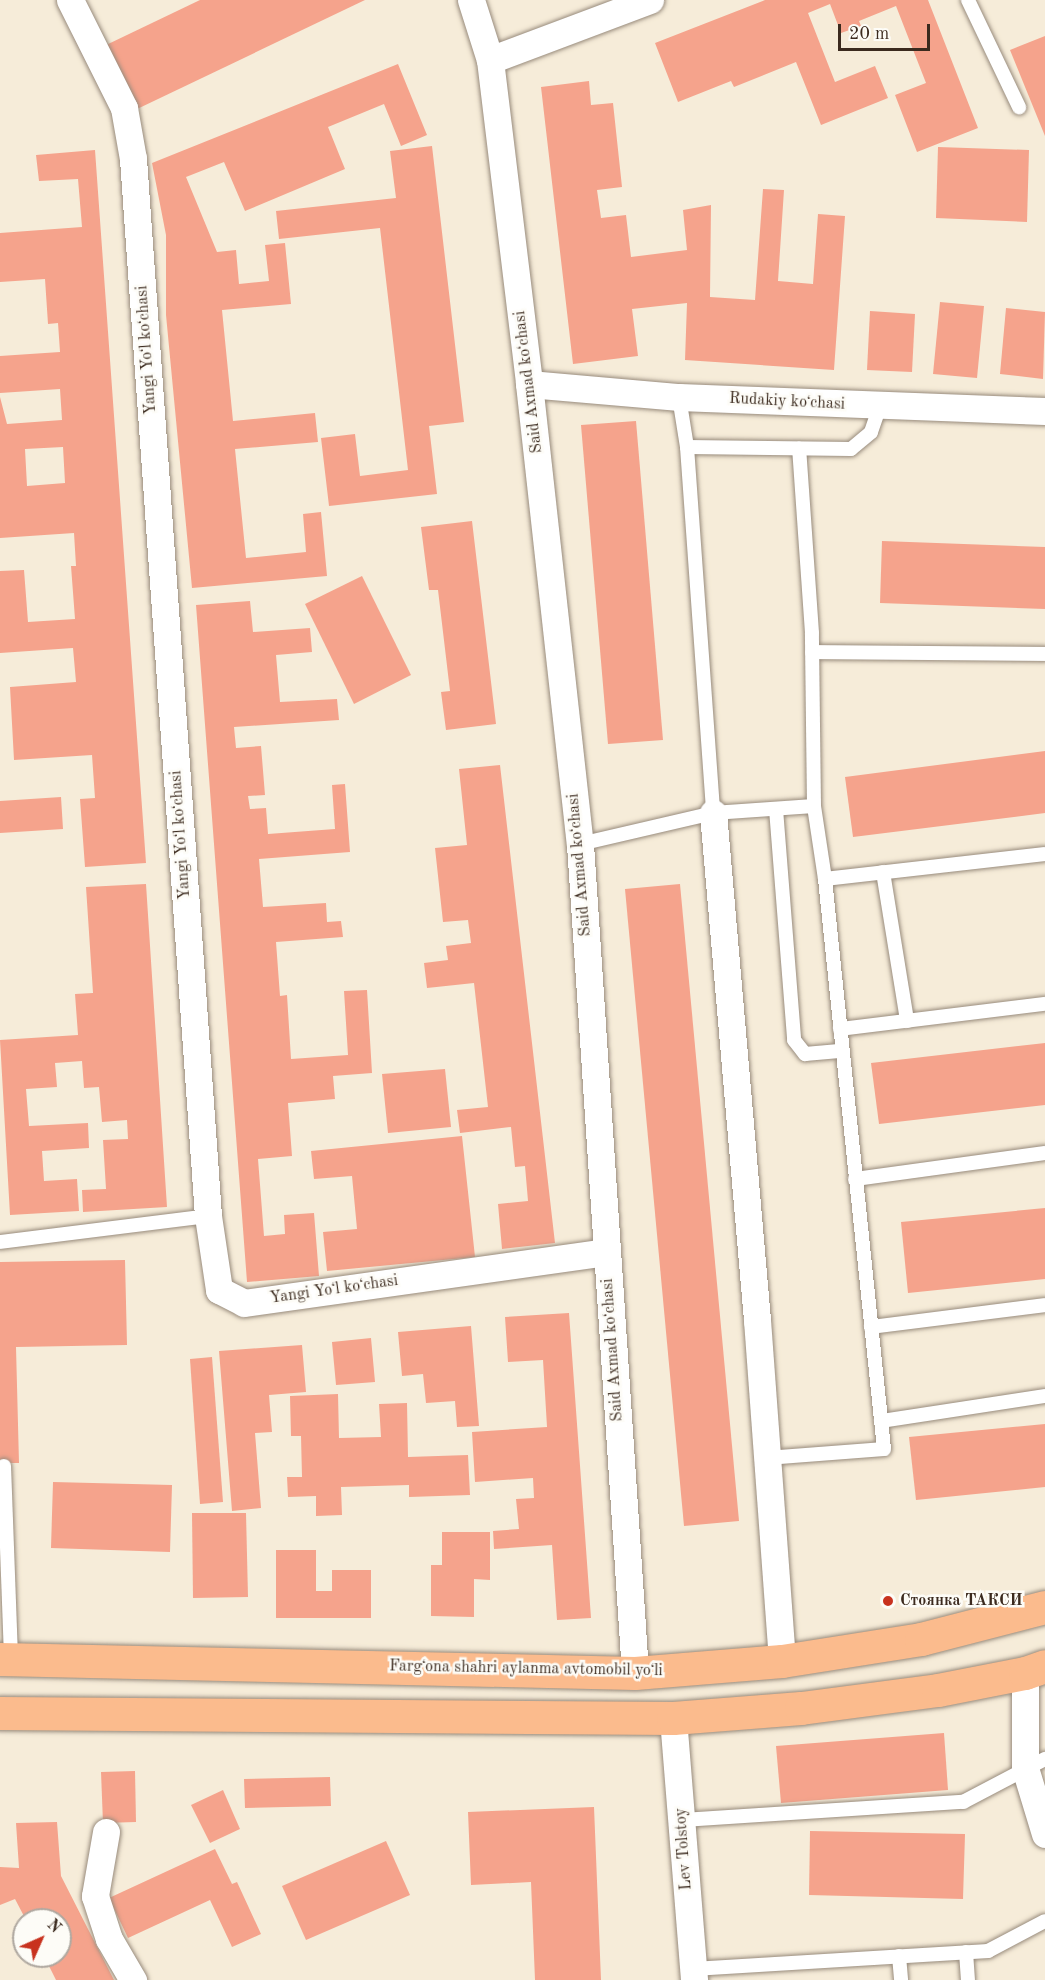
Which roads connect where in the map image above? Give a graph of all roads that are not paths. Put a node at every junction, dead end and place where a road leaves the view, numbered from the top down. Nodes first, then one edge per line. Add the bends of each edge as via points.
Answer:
1 (70, 0) edge
2 (471, 0) edge
3 (650, 0) edge
4 (968, 0) edge
5 (490, 60) junction
6 (1019, 106) dead end
7 (529, 384) junction
8 (679, 397) junction
9 (880, 406) junction
10 (1045, 411) edge
11 (687, 447) junction
12 (799, 448) junction
13 (812, 652) junction
14 (1045, 654) edge
15 (814, 806) junction
16 (776, 809) junction
17 (712, 813) junction
18 (580, 844) junction
19 (1045, 854) edge
20 (883, 872) junction
21 (825, 879) junction
22 (1045, 1004) edge
23 (907, 1021) junction
24 (840, 1029) junction
25 (842, 1051) junction
26 (1045, 1153) edge
27 (855, 1179) junction
28 (208, 1215) junction
29 (0, 1242) edge
30 (606, 1252) junction
31 (1045, 1305) edge
32 (871, 1327) junction
33 (1045, 1396) edge
34 (881, 1421) junction
35 (767, 1458) junction
36 (4, 1466) dead end
37 (1045, 1607) edge
38 (6, 1660) edge
39 (782, 1661) junction
40 (1035, 1670) edge
41 (635, 1672) junction
42 (0, 1713) edge
43 (673, 1718) junction
44 (1035, 1764) edge
45 (682, 1820) junction
46 (106, 1832) dead end
47 (1045, 1834) edge
48 (1045, 1921) edge
49 (966, 1952) junction
50 (899, 1956) junction
51 (694, 1974) edge
52 (133, 1980) edge
53 (901, 1980) edge
54 (968, 1980) edge

1 - 28 street, Yangi Yoʻl koʻchasi via 124,108 133,159
2 - 5 street, Said Axmad koʻchasi
3 - 5 street
4 - 6 lane
5 - 7 street, Said Axmad koʻchasi
7 - 8 street, Rudakiy koʻchasi
7 - 18 street, Said Axmad koʻchasi
8 - 9 street, Rudakiy koʻchasi
8 - 11 lane
9 - 10 street, Rudakiy koʻchasi
9 - 12 lane via 871,432 851,448
11 - 12 lane
11 - 17 lane
12 - 13 lane
13 - 14 lane
13 - 15 lane
15 - 16 lane
15 - 21 lane
16 - 17 lane
16 - 25 lane via 794,1040 805,1054
17 - 18 lane
17 - 35 street
18 - 30 street, Said Axmad koʻchasi
19 - 20 lane
20 - 21 lane
20 - 23 lane
21 - 24 lane
22 - 23 lane
23 - 24 lane
24 - 25 lane
25 - 27 lane
26 - 27 lane
27 - 32 lane
28 - 29 lane
28 - 30 street, Yangi Yoʻl koʻchasi via 219,1290 244,1303
30 - 41 street, Said Axmad koʻchasi
31 - 32 lane
32 - 34 lane
33 - 34 lane
34 - 35 lane via 884,1449
35 - 39 street
36 - 38 lane
37 - 39 highway, Fargʻona shahri aylanma avtomobil yoʻli via 921,1639
38 - 41 highway, Fargʻona shahri aylanma avtomobil yoʻli
39 - 41 highway, Fargʻona shahri aylanma avtomobil yoʻli
40 - 43 highway via 938,1690 801,1708
40 - 44 street
42 - 43 highway
43 - 45 street, Lev Tolstoy
44 - 45 lane via 963,1802
44 - 47 street
45 - 51 street, Lev Tolstoy
46 - 52 street via 95,1896 109,1939
48 - 49 lane via 988,1951
49 - 50 lane
49 - 54 lane
50 - 51 lane
50 - 53 lane

